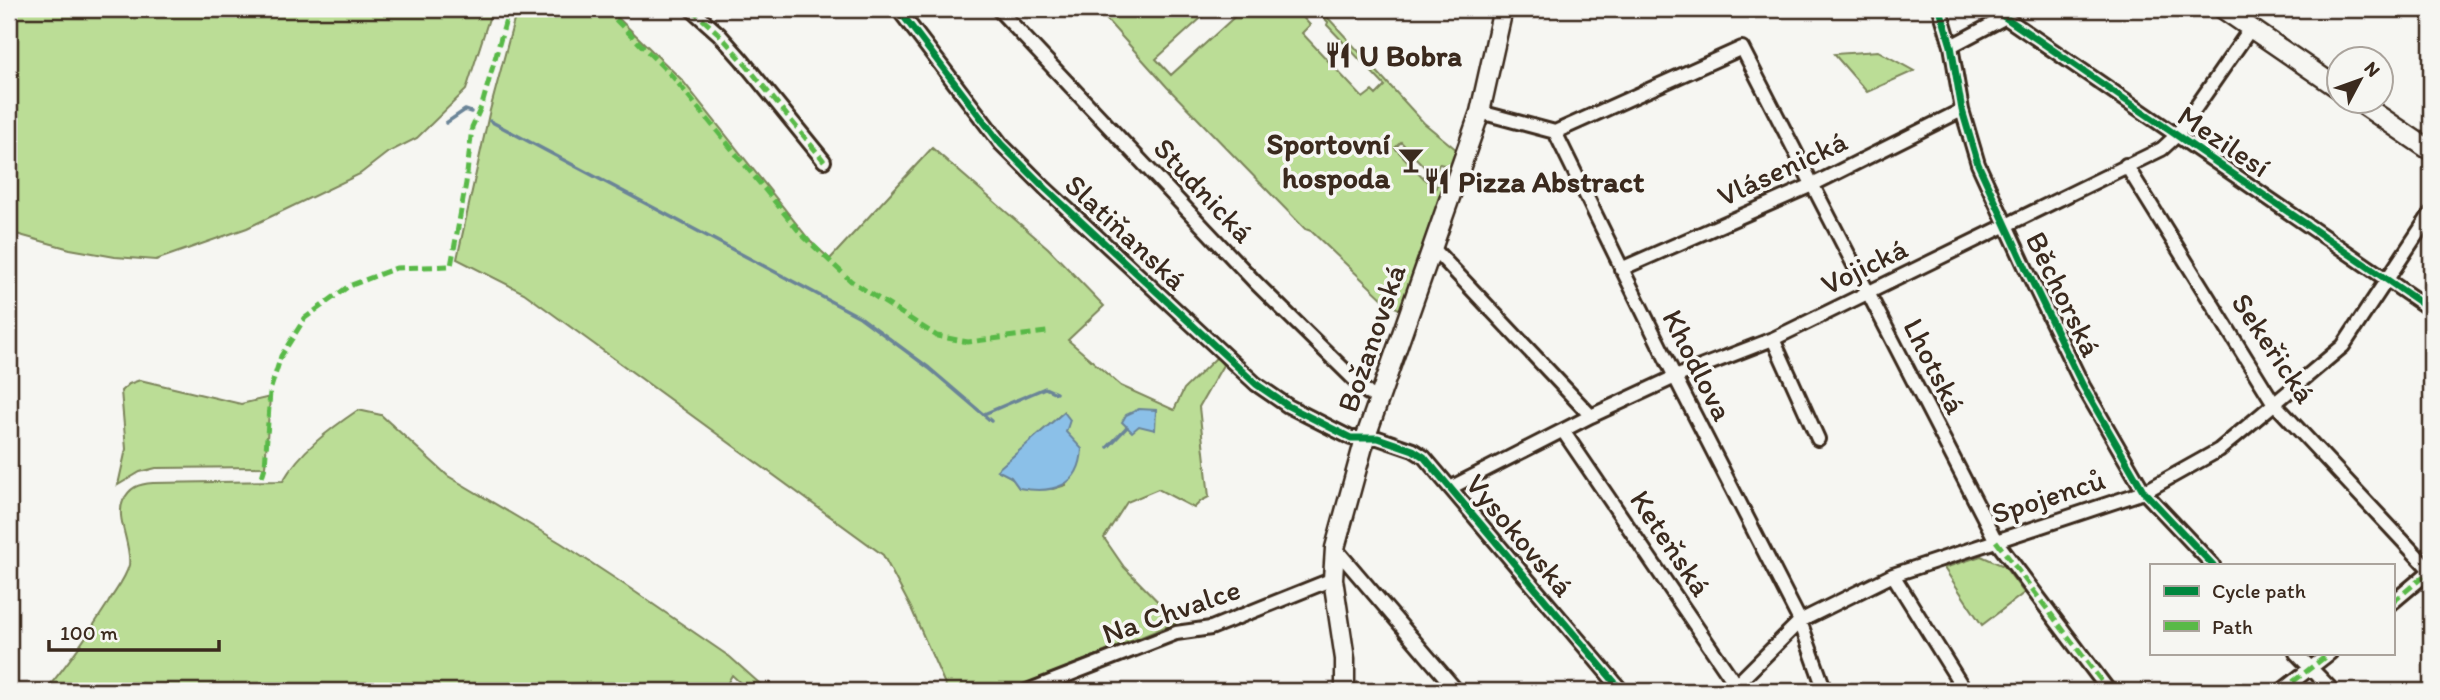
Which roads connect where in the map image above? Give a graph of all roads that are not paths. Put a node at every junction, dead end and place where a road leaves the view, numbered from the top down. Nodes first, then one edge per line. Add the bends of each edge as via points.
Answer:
1 (691, 9) edge
2 (898, 9) edge
3 (998, 9) edge
4 (1503, 9) edge
5 (1940, 9) edge
6 (1993, 9) edge
7 (2223, 9) edge
8 (2006, 17) junction
9 (2251, 28) junction
10 (1951, 46) junction
11 (2324, 78) edge
12 (1962, 110) junction
13 (1480, 112) junction
14 (2380, 116) edge
15 (1555, 132) junction
16 (2176, 136) junction
17 (2431, 151) edge
18 (824, 161) dead end
19 (2126, 165) junction
20 (1812, 185) junction
21 (2431, 213) edge
22 (2005, 226) junction
23 (1433, 248) junction
24 (1621, 269) junction
25 (2387, 280) junction
26 (1868, 294) junction
27 (2431, 310) edge
28 (1773, 340) junction
29 (1675, 377) junction
30 (1379, 400) junction
31 (2273, 402) junction
32 (1591, 416) junction
33 (1563, 431) junction
34 (1365, 439) junction
35 (1818, 439) dead end
36 (1450, 488) junction
37 (2144, 492) junction
38 (1996, 541) junction
39 (1335, 548) junction
40 (2212, 564) edge
41 (2431, 571) edge
42 (1893, 575) junction
43 (1332, 579) junction
44 (2394, 601) edge
45 (1800, 621) junction
46 (2297, 654) edge
47 (2329, 654) edge
48 (2311, 668) junction
49 (1733, 688) edge
50 (1027, 691) edge
51 (1345, 691) edge
52 (1457, 691) edge
53 (1622, 691) edge
54 (1825, 691) edge
55 (1965, 691) edge
56 (2109, 691) edge
57 (2281, 691) edge
58 (2333, 691) edge

1 - 18 street via 742,60
2 - 34 street, Slatiňanská via 1001,144 1256,384 1351,438
3 - 30 street, Studnická via 1255,282
4 - 13 street, Božanovská
5 - 10 street, Běchorská
6 - 8 street, Mezilesí
7 - 9 street
8 - 10 street
8 - 16 street, Mezilesí
9 - 11 street
9 - 16 street, Vojická
10 - 12 street, Běchorská
12 - 20 street, Vlásenická
12 - 22 street, Běchorská via 1978,164
13 - 15 street
13 - 23 street, Božanovská
14 - 17 street
15 - 20 street, Lhotská via 1742,48
15 - 24 street, Khodlova
16 - 19 street, Vojická via 2162,149
16 - 25 street, Mezilesí
19 - 22 street, Vojická
19 - 31 street, Sekeřická
20 - 24 street, Vlásenická
20 - 26 street, Lhotská
21 - 25 street, Spojenců
22 - 26 street, Vojická
22 - 37 street, Běchorská via 2083,386
23 - 30 street, Božanovská
23 - 32 street
24 - 29 street, Khodlova
25 - 27 street, Mezilesí
25 - 31 street, Spojenců via 2343,346
26 - 28 street, Vojická
26 - 38 street, Lhotská
28 - 29 street, Vojická
28 - 35 street
29 - 32 street, Vojická
29 - 45 street, Khodlova
30 - 34 street, Božanovská
31 - 37 street, Spojenců via 2219,450
31 - 41 street, Sekeřická
32 - 33 street, Vojická
33 - 36 street, Vojická
33 - 49 street, Keteňská
34 - 36 street, Vysokovská via 1378,438 1413,450
34 - 39 street, Božanovská
36 - 53 street, Vysokovská
37 - 38 street, Spojenců
37 - 40 street, Běchorská
38 - 42 street, Spojenců
38 - 56 street, Lhotská
39 - 43 street, Božanovská
39 - 52 street
41 - 44 street
42 - 45 street, Spojenců
42 - 55 street
43 - 50 street, Na Chvalce via 1211,628 1175,634
43 - 51 street, Božanovská via 1345,659
45 - 49 street, Spojenců
45 - 54 street, Khodlova
46 - 48 street
47 - 48 street
48 - 57 street
48 - 58 street

